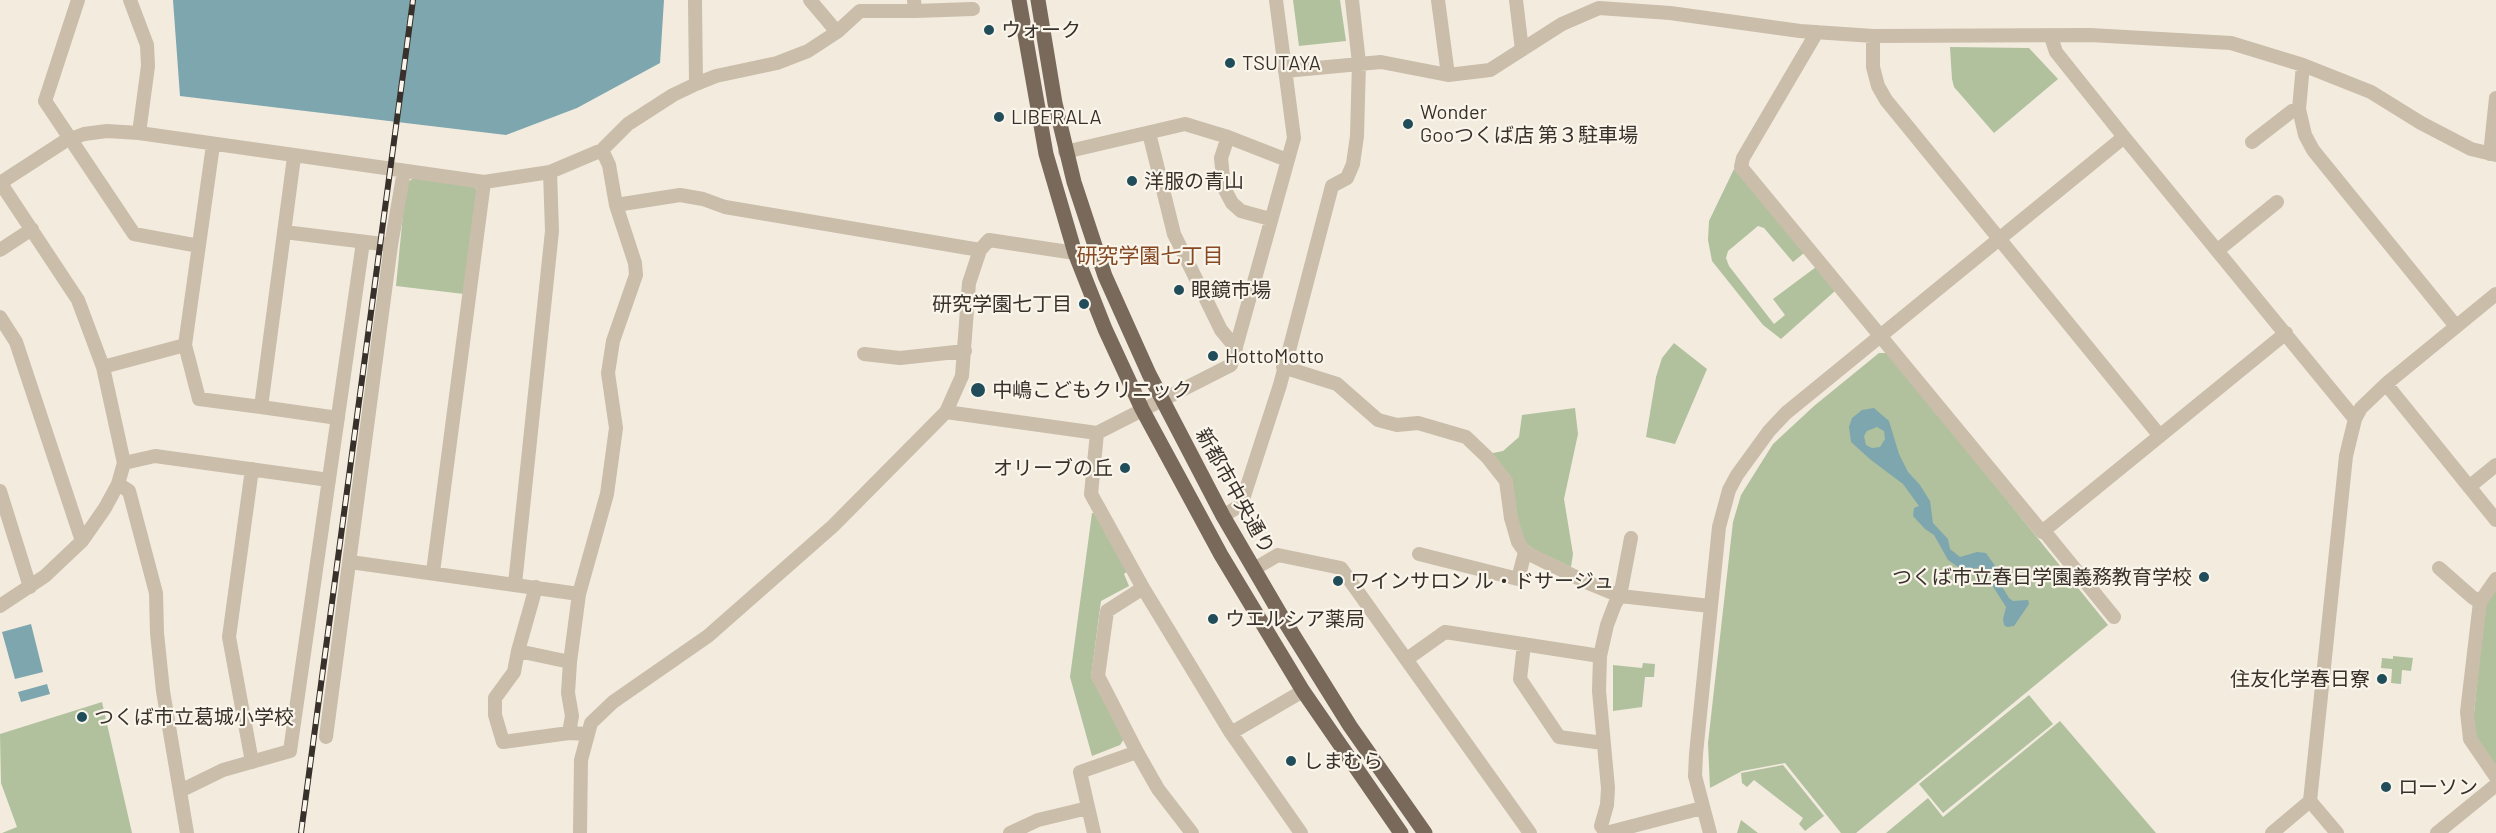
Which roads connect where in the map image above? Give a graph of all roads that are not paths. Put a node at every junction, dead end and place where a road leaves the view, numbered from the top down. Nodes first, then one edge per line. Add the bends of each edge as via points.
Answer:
1 (78, 0) edge
2 (130, 0) edge
3 (695, 0) edge
4 (810, 0) edge
5 (1019, 0) edge
6 (1038, 0) edge
7 (1276, 0) edge
8 (1352, 0) edge
9 (1438, 0) edge
10 (1516, 0) edge
11 (1598, 4) edge
12 (915, 5) edge
13 (1672, 6) edge
14 (973, 9) dead end
15 (837, 32) junction
16 (1816, 32) junction
17 (1873, 36) junction
18 (2050, 37) junction
19 (1522, 50) junction
20 (1359, 63) junction
21 (2302, 65) junction
22 (1285, 71) junction
23 (1448, 75) junction
24 (696, 84) junction
25 (2496, 98) edge
26 (2299, 109) junction
27 (1149, 133) junction
28 (139, 134) junction
29 (1228, 137) junction
30 (2124, 137) junction
31 (71, 139) junction
32 (2252, 142) dead end
33 (213, 146) junction
34 (602, 150) junction
35 (1065, 152) junction
36 (2493, 154) edge
37 (294, 157) junction
38 (1287, 160) junction
39 (405, 171) junction
40 (550, 172) junction
41 (0, 182) edge
42 (484, 182) junction
43 (2277, 202) dead end
44 (616, 205) junction
45 (1270, 219) junction
46 (32, 229) junction
47 (284, 232) junction
48 (2000, 238) junction
49 (363, 242) junction
50 (391, 245) junction
51 (199, 246) junction
52 (980, 249) junction
53 (0, 250) edge
54 (2218, 250) junction
55 (1075, 253) junction
56 (2496, 294) edge
57 (0, 317) edge
58 (2455, 326) junction
59 (2286, 333) junction
60 (1881, 336) junction
61 (185, 345) junction
62 (1236, 348) junction
63 (965, 351) junction
64 (864, 354) dead end
65 (1283, 367) junction
66 (103, 368) junction
67 (2386, 384) junction
68 (1161, 399) junction
69 (261, 407) junction
70 (1142, 409) junction
71 (946, 412) junction
72 (338, 418) junction
73 (2355, 419) junction
74 (1097, 433) junction
75 (2160, 436) junction
76 (124, 463) junction
77 (2496, 465) edge
78 (252, 469) junction
79 (329, 480) junction
80 (118, 484) junction
81 (2469, 487) junction
82 (0, 491) edge
83 (1223, 516) junction
84 (2496, 520) edge
85 (2044, 531) junction
86 (1631, 538) dead end
87 (82, 541) junction
88 (1526, 552) junction
89 (1419, 554) dead end
90 (350, 562) junction
91 (2439, 568) dead end
92 (1254, 569) junction
93 (433, 572) junction
94 (2496, 579) edge
95 (514, 584) junction
96 (30, 587) junction
97 (536, 587) junction
98 (1143, 588) junction
99 (579, 594) junction
100 (1620, 596) junction
101 (2480, 602) junction
102 (0, 606) edge
103 (1710, 606) junction
104 (2114, 617) dead end
105 (1524, 644) junction
106 (518, 651) junction
107 (1600, 656) junction
108 (1407, 659) junction
109 (570, 662) junction
110 (1303, 691) junction
111 (569, 733) junction
112 (1231, 733) junction
113 (586, 734) junction
114 (326, 737) dead end
115 (1603, 743) junction
116 (1137, 752) junction
117 (252, 762) junction
118 (2496, 777) edge
119 (2496, 785) edge
120 (180, 791) junction
121 (2310, 801) junction
122 (1088, 808) junction
123 (1702, 808) junction
124 (187, 833) edge
125 (580, 833) edge
126 (1010, 833) edge
127 (1094, 833) edge
128 (1192, 833) edge
129 (1301, 833) edge
130 (1401, 833) edge
131 (1425, 833) edge
132 (1530, 833) edge
133 (1606, 833) edge
134 (1710, 833) edge
135 (2272, 833) edge
136 (2337, 833) edge
137 (2437, 833) edge

1 - 31 street via 45,101
2 - 28 street via 147,45
3 - 24 street
4 - 15 street
5 - 55 main road via 1046,153
6 - 35 main road, 新都市中央通り
7 - 22 street
8 - 20 street
9 - 23 street
10 - 19 street
11 - 13 street
11 - 19 street
12 - 14 street
12 - 15 street via 860,11
13 - 16 street
15 - 24 street via 808,51 777,63
16 - 17 street
16 - 60 street via 1741,166
17 - 18 street
17 - 48 street via 1873,67 1886,100
18 - 21 street via 2090,35 2231,43
18 - 30 street via 2056,52
19 - 23 street via 1490,70
20 - 22 street
20 - 23 street via 1381,62
20 - 65 street via 1353,164 1347,178 1332,186
21 - 26 street
21 - 36 street via 2371,92 2471,149
22 - 38 street via 1294,138
24 - 34 street via 628,124
25 - 36 street
26 - 32 street
26 - 58 street via 2313,150
27 - 29 street via 1185,124
27 - 35 street
27 - 62 street via 1174,234 1221,330
28 - 31 street via 96,132
28 - 33 street
29 - 38 street
29 - 45 street via 1221,158 1224,188 1241,211
30 - 48 street
30 - 54 street
31 - 41 street
31 - 51 street via 134,234
33 - 37 street
33 - 51 street
34 - 40 street
34 - 44 street via 609,165
35 - 68 main road, 新都市中央通り via 1105,276
37 - 39 street
37 - 47 street
38 - 45 street
39 - 42 street
39 - 50 street
40 - 42 street
40 - 95 street via 552,231
41 - 46 street
42 - 93 street
43 - 54 street
44 - 52 street via 680,195 725,207
44 - 99 street via 636,274 613,341 608,373 616,428 607,494
45 - 62 street
46 - 53 street
46 - 66 street via 78,300
47 - 49 street
47 - 69 street
48 - 60 street
48 - 75 street
49 - 50 street
49 - 72 street
50 - 90 street
51 - 61 street
52 - 55 street via 989,240
52 - 63 street via 969,283
54 - 59 street
55 - 70 main road
56 - 58 street
57 - 87 street via 16,342
58 - 67 street
59 - 73 street
59 - 75 street
60 - 85 street
60 - 103 street via 1786,413 1746,460 1729,490 1719,527
61 - 66 street
61 - 69 street via 199,399
62 - 68 street via 1231,365
63 - 64 street via 900,358
63 - 71 street via 962,376
65 - 83 street via 1241,505
65 - 88 street via 1337,384 1378,420 1398,425 1418,423 1466,437 1506,481 1511,518 1518,542
66 - 76 street
67 - 73 street
67 - 81 street
68 - 70 street
68 - 83 main road, 新都市中央通り
69 - 72 street
70 - 74 street
70 - 110 main road via 1221,555
71 - 74 street
71 - 113 street via 833,526 708,636 613,702 591,723
72 - 79 street
73 - 121 street via 2346,456
74 - 98 street via 1091,494
75 - 85 street
76 - 78 street via 155,456
76 - 80 street
77 - 81 street
78 - 79 street
78 - 117 street via 229,637
79 - 117 street via 290,751
80 - 87 street
80 - 120 street via 129,491 156,593 162,679
81 - 84 street
82 - 96 street
83 - 92 main road, 新都市中央通り
85 - 104 street
86 - 100 street
87 - 96 street
88 - 89 street via 1518,579
88 - 100 street
90 - 93 street
90 - 114 street
91 - 101 street
92 - 108 street via 1278,555 1341,568
92 - 131 main road, 新都市中央通り via 1350,726
93 - 95 street
94 - 101 street
95 - 97 street
96 - 102 street
97 - 99 street
97 - 106 street
98 - 112 street
98 - 116 street via 1107,611 1098,676
99 - 109 street
100 - 103 street
100 - 107 street via 1607,625
101 - 118 street via 2467,728 2473,746
103 - 123 street via 1695,776
105 - 107 street
105 - 108 street via 1445,632
105 - 115 street via 1520,679 1559,737
106 - 109 street
106 - 111 street via 514,672 495,698 495,715 503,742
107 - 115 street
108 - 132 street
109 - 111 street
110 - 112 street
110 - 130 main road
111 - 113 street
112 - 129 street
113 - 125 street via 581,760
115 - 133 street via 1608,788 1601,825
116 - 122 street via 1080,772
116 - 128 street via 1158,789
117 - 120 street via 223,770
119 - 137 street
120 - 124 street
121 - 135 street
121 - 136 street
122 - 126 street via 1038,820
122 - 127 street
123 - 133 street
123 - 134 street

